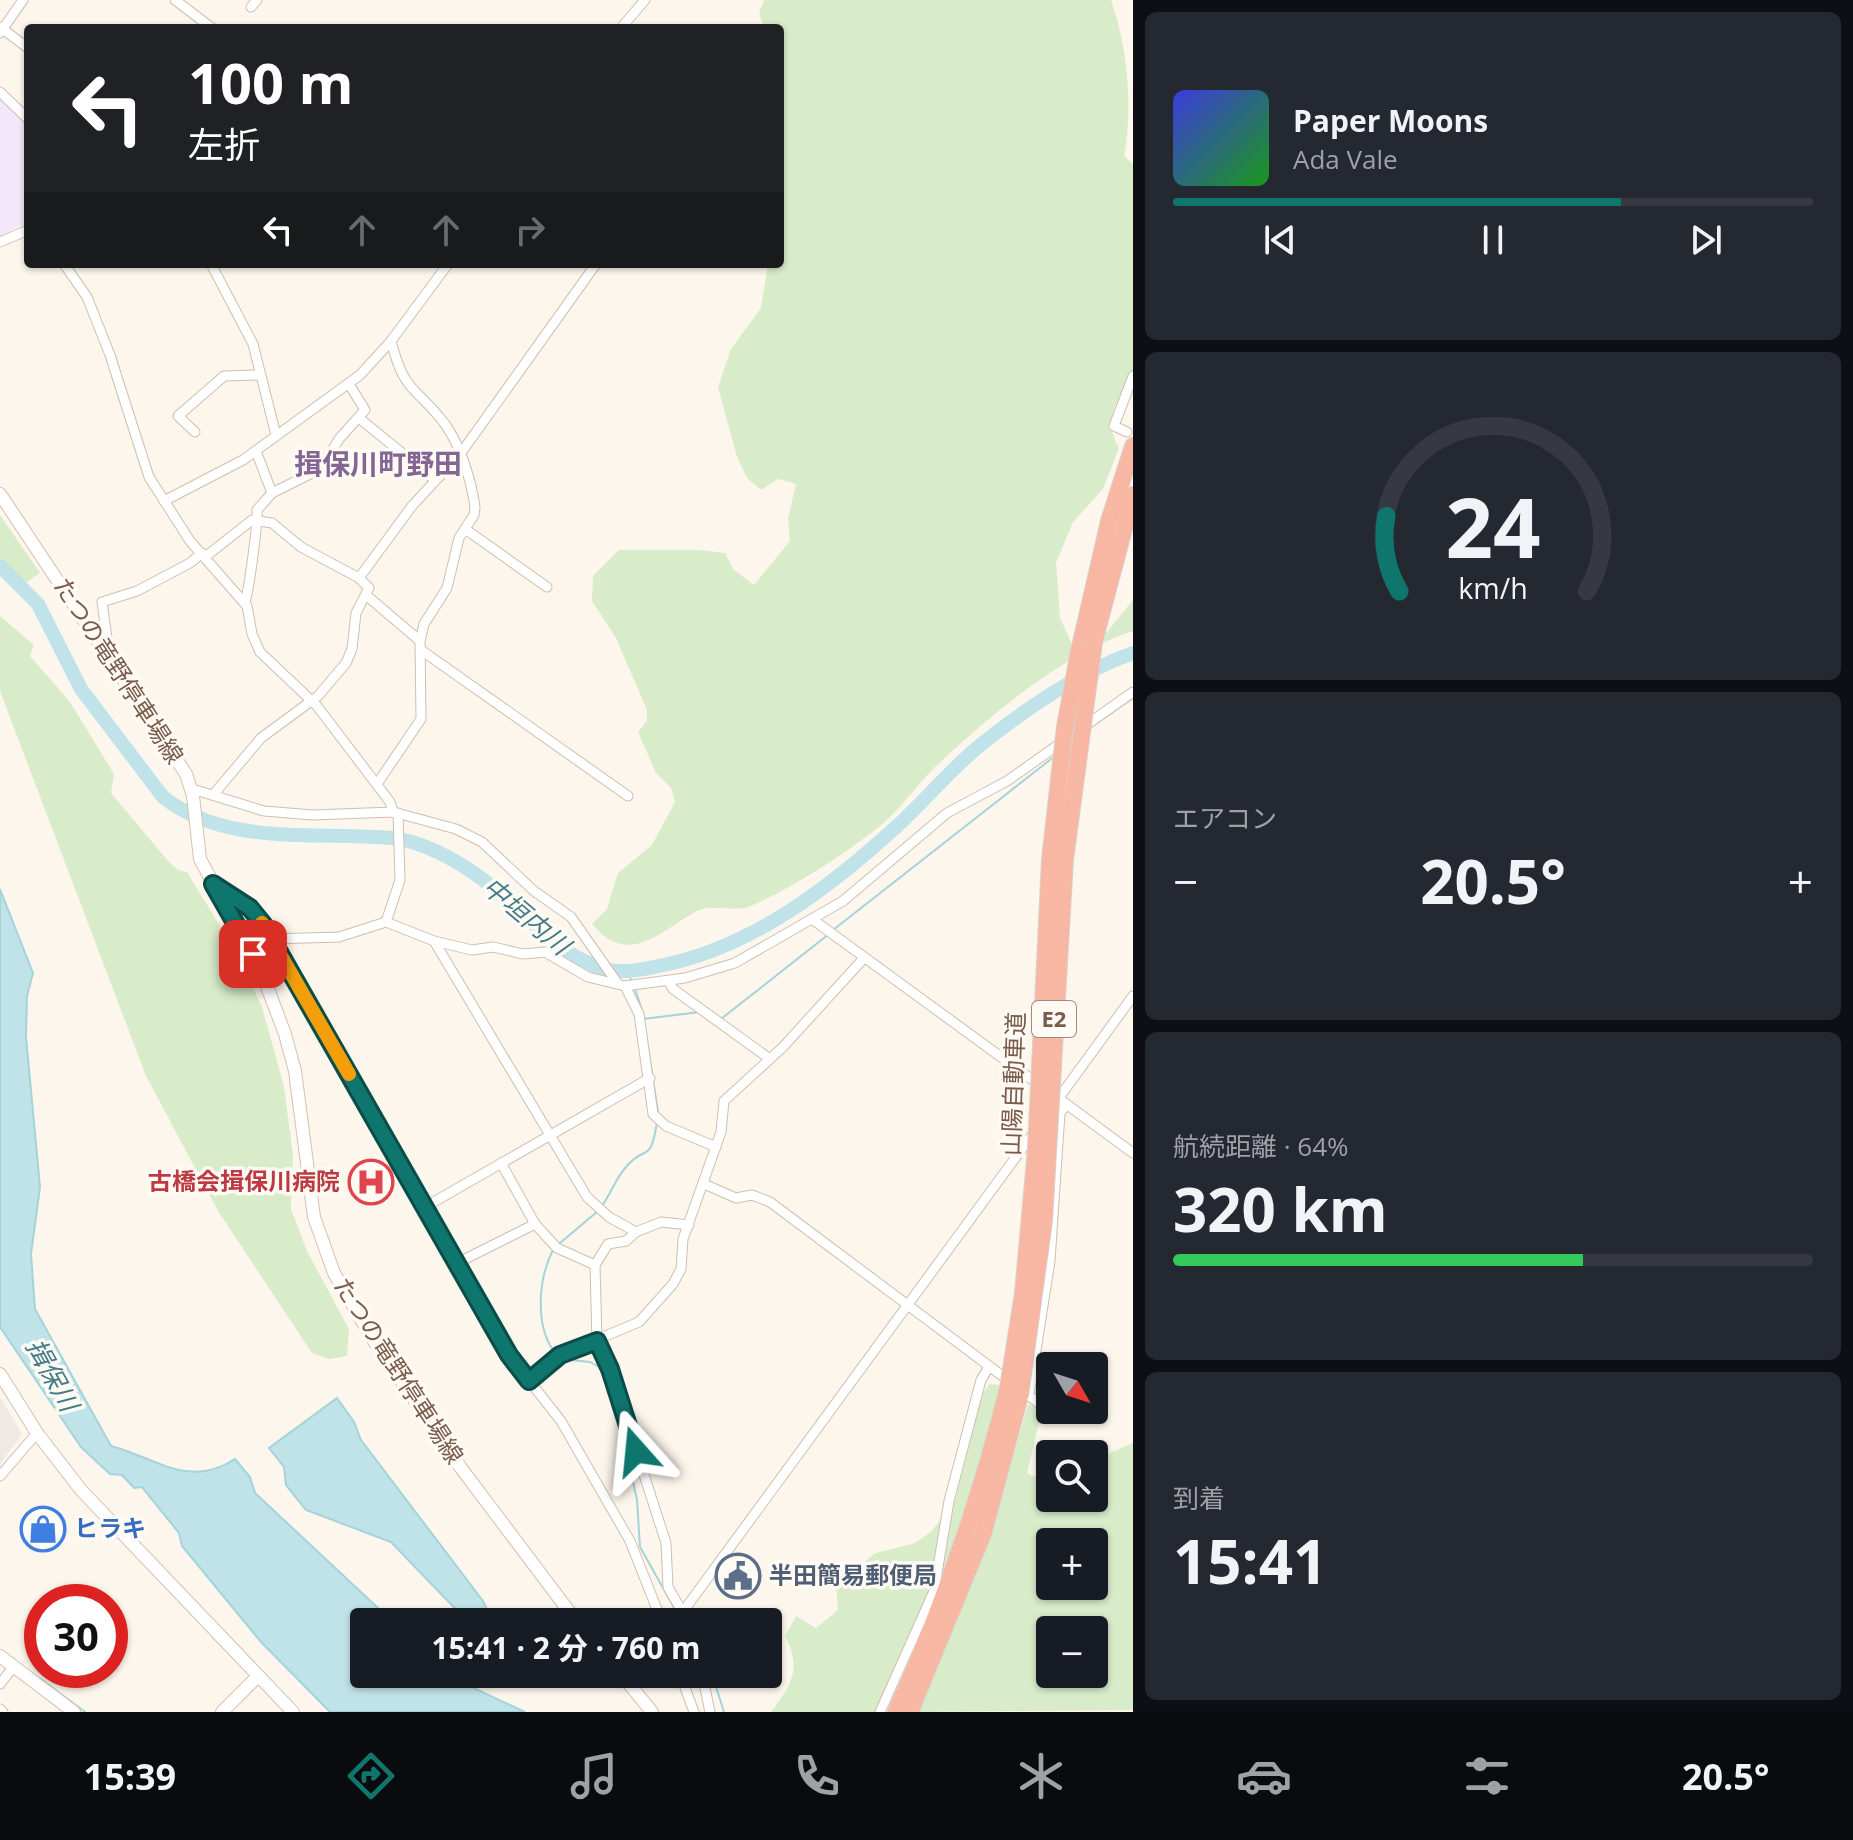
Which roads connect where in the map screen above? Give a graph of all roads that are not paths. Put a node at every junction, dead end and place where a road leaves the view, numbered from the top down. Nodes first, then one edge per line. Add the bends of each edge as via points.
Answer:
1 (23, 0) edge
2 (175, 0) edge
3 (645, 0) edge
4 (207, 24) edge
5 (624, 24) edge
6 (1, 30) edge
7 (24, 45) edge
8 (0, 92) edge
9 (24, 115) edge
10 (24, 234) edge
11 (0, 242) edge
12 (67, 268) edge
13 (213, 268) edge
14 (445, 268) edge
15 (593, 268) edge
16 (391, 341) junction
17 (258, 375) junction
18 (1133, 376) edge
19 (349, 384) junction
20 (359, 418) junction
21 (195, 432) dead end
22 (276, 435) junction
23 (1130, 439) edge
24 (256, 451) junction
25 (461, 453) junction
26 (435, 480) junction
27 (272, 493) junction
28 (0, 494) edge
29 (1133, 495) edge
30 (164, 501) junction
31 (258, 521) junction
32 (465, 529) junction
33 (204, 555) junction
34 (359, 578) junction
35 (547, 587) dead end
36 (366, 595) junction
37 (245, 602) junction
38 (102, 645) junction
39 (421, 645) junction
40 (1133, 692) edge
41 (312, 701) junction
42 (377, 784) junction
43 (192, 793) junction
44 (213, 795) junction
45 (628, 796) dead end
46 (396, 814) junction
47 (213, 884) junction
48 (812, 919) junction
49 (386, 922) junction
50 (271, 939) junction
51 (434, 941) junction
52 (864, 958) junction
53 (669, 982) junction
54 (620, 983) junction
55 (1133, 996) edge
56 (770, 1059) junction
57 (650, 1078) junction
58 (1062, 1102) junction
59 (1043, 1120) junction
60 (1059, 1123) junction
61 (549, 1135) junction
62 (716, 1147) junction
63 (1133, 1153) edge
64 (501, 1163) junction
65 (704, 1184) junction
66 (425, 1207) junction
67 (535, 1224) junction
68 (689, 1225) junction
69 (636, 1232) junction
70 (457, 1263) junction
71 (595, 1265) junction
72 (908, 1306) junction
73 (597, 1341) junction
74 (1037, 1352) edge
75 (1036, 1353) edge
76 (1036, 1355) edge
77 (991, 1368) junction
78 (0, 1374) edge
79 (529, 1381) junction
80 (1019, 1393) junction
81 (1036, 1403) edge
82 (37, 1433) junction
83 (0, 1476) edge
84 (566, 1608) edge
85 (656, 1608) edge
86 (680, 1608) edge
87 (691, 1608) edge
88 (0, 1656) edge
89 (14, 1666) junction
90 (258, 1676) junction
91 (0, 1684) edge
92 (632, 1688) edge
93 (685, 1688) edge
94 (705, 1688) edge
95 (74, 1712) edge
96 (222, 1712) edge
97 (293, 1712) edge
98 (652, 1712) edge
99 (694, 1712) edge
100 (710, 1712) edge
101 (880, 1712) edge
102 (896, 1712) edge
103 (910, 1712) edge

1 - 6 street
2 - 4 street
3 - 5 street
6 - 7 street
8 - 9 street
10 - 11 street
12 - 30 street via 87,297 143,465
13 - 17 street via 243,320
14 - 16 street
15 - 25 street
16 - 19 street
16 - 25 street via 403,380 439,418
17 - 21 street via 224,376 192,403 178,416
17 - 22 street
18 - 23 street via 1114,426
19 - 20 street via 365,410
19 - 22 street
20 - 26 street
20 - 27 street via 314,472
22 - 24 street
23 - 80 highway, 山陽自動車道 / E2, bridge via 1065,727 1050,859
24 - 27 street
24 - 30 street
25 - 26 street
25 - 32 street via 475,507
26 - 34 street
27 - 31 street via 257,510
28 - 38 main road, たつの竜野停車場線
29 - 80 highway, 山陽自動車道 / E2, bridge via 1094,642 1065,860 1044,1221
30 - 33 street
31 - 33 street via 252,520
31 - 34 street via 272,523 301,547
31 - 37 street
32 - 35 street
32 - 39 street via 447,588 424,624
33 - 37 street
33 - 38 street via 137,591 102,602 107,638
34 - 36 street via 369,588
36 - 39 street
36 - 41 street via 356,613 346,663
37 - 41 street via 260,652
38 - 43 main road, たつの竜野停車場線 via 171,749
39 - 42 street via 421,719
39 - 45 street
40 - 48 street via 1007,781 947,813 860,889
41 - 42 street
41 - 44 street via 261,738
42 - 46 street
43 - 44 street
43 - 47 main road, たつの竜野停車場線 via 200,859
44 - 46 street via 283,814
46 - 49 street via 401,859 398,890
46 - 54 street via 456,829 482,842 571,917
47 - 50 street via 250,908
47 - 84 main road, たつの竜野停車場線 via 277,1006 295,1071 314,1217 334,1273 461,1468
48 - 52 street
48 - 53 street via 735,963
49 - 50 street via 339,937
49 - 51 street
50 - 66 street
51 - 54 street via 472,950 545,952 588,977
51 - 61 street
52 - 56 street
52 - 58 street
53 - 54 street
53 - 56 street
54 - 57 street via 639,1014
55 - 58 street
56 - 62 street via 724,1101
57 - 61 street
57 - 62 street via 658,1120
58 - 59 street
58 - 60 street
58 - 63 street
59 - 60 street
59 - 72 street
60 - 74 street via 1050,1261
61 - 64 street
61 - 69 street via 579,1186
62 - 65 street
64 - 66 street
64 - 67 street
65 - 68 street
65 - 72 street via 736,1198 752,1195 770,1202
66 - 70 street
67 - 70 street
67 - 71 street via 556,1247
68 - 69 street via 661,1222
68 - 73 street via 681,1269 667,1292 639,1322
69 - 71 street via 626,1241 608,1244
70 - 79 street
71 - 73 street
72 - 77 street
72 - 87 street
73 - 79 street via 558,1356
73 - 86 street via 666,1543 668,1587
75 - 77 street
76 - 80 street
77 - 80 street
77 - 101 street via 981,1380 949,1501 934,1591
78 - 82 main road
79 - 85 street via 561,1421 630,1541
80 - 81 street
80 - 102 highway, 山陽自動車道 / E2 via 945,1598
80 - 103 highway, 山陽自動車道 / E2 via 983,1534
82 - 83 street
82 - 90 main road via 81,1490
88 - 89 main road
89 - 91 street
89 - 95 main road
90 - 96 main road
90 - 97 main road
92 - 98 main road
93 - 99 street
94 - 100 street

